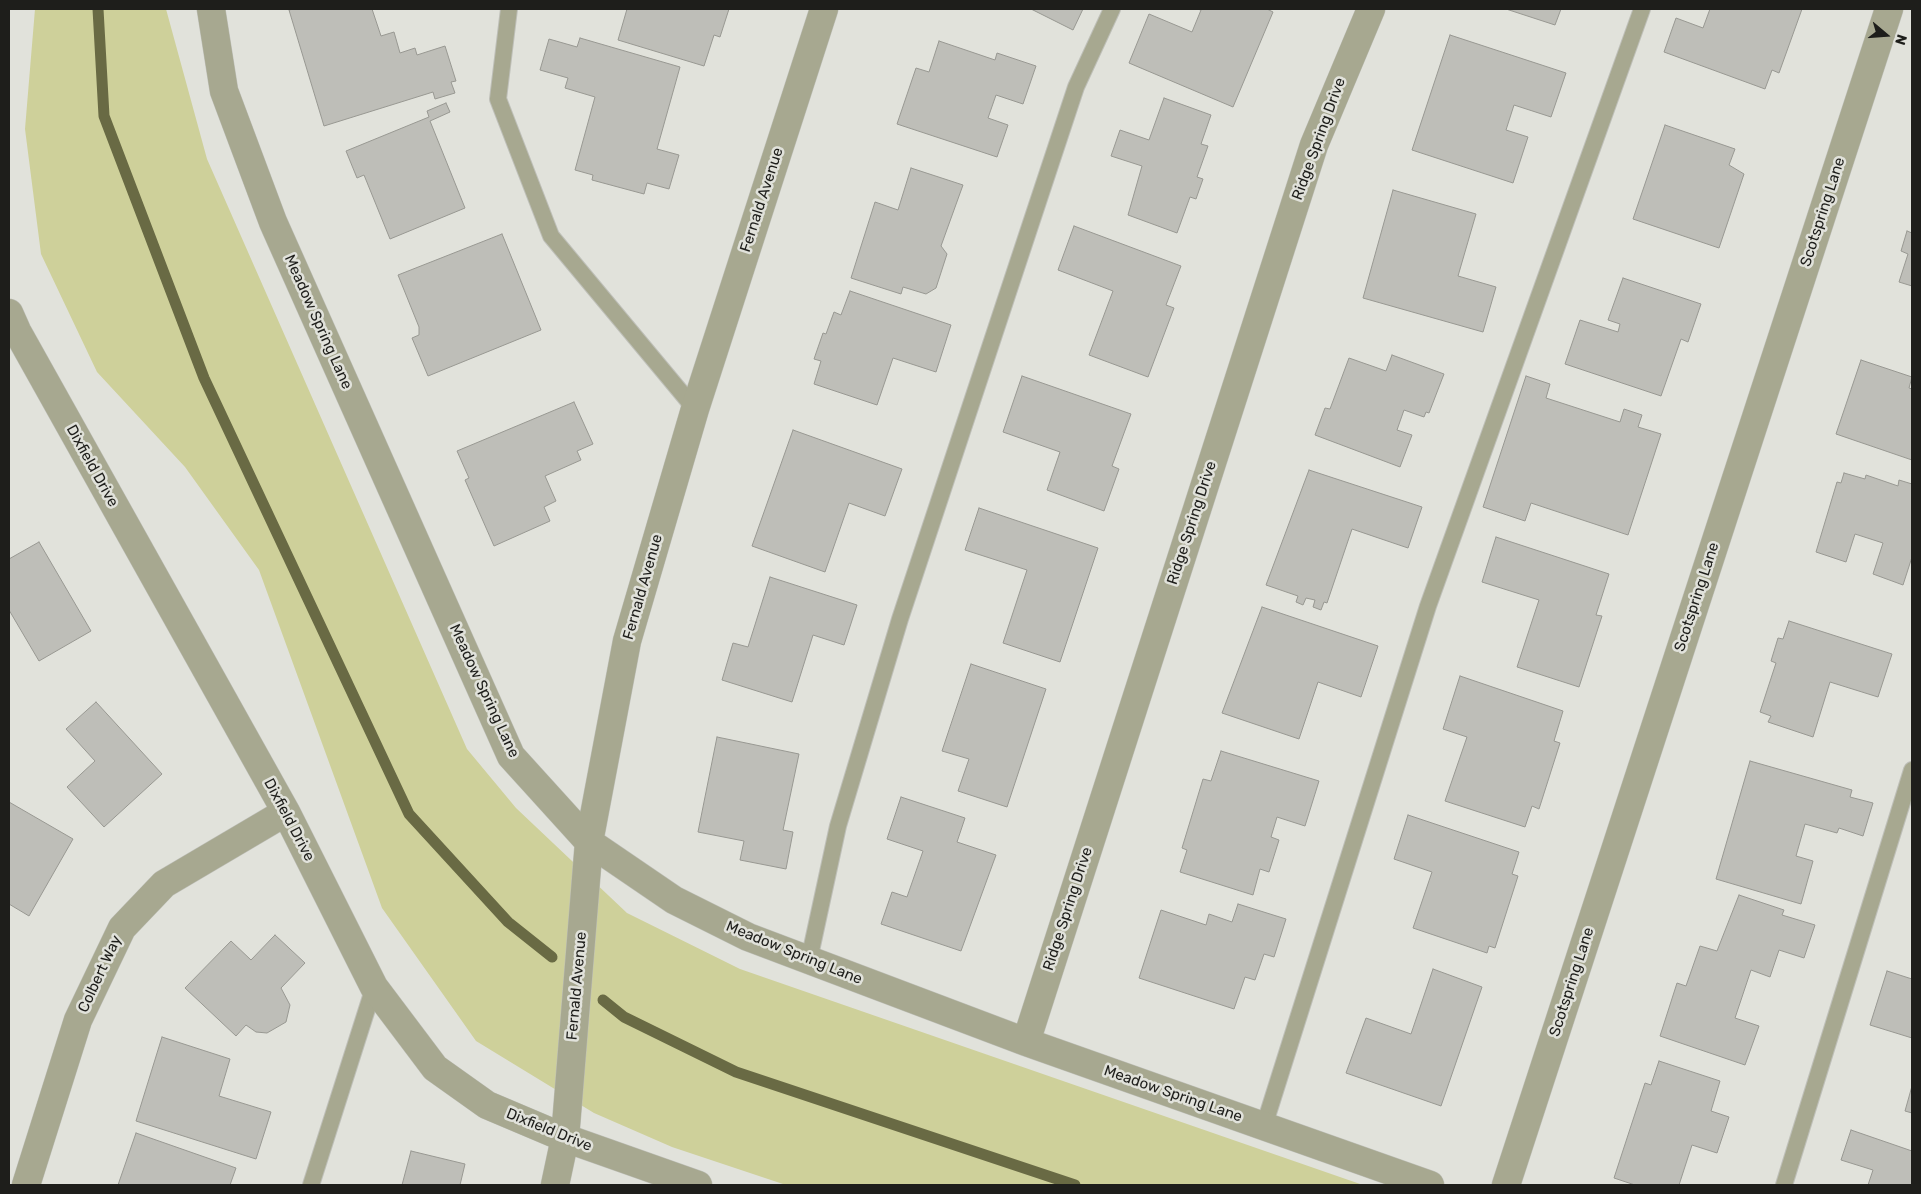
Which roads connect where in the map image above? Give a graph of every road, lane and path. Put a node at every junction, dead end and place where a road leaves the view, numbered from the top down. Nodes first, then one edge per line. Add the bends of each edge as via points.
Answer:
1 (212, 9) edge
2 (509, 9) edge
3 (824, 9) edge
4 (1112, 9) edge
5 (1371, 9) edge
6 (1642, 9) edge
7 (1889, 9) edge
8 (9, 314) edge
9 (695, 409) junction
10 (1912, 770) edge
11 (286, 812) junction
12 (589, 842) junction
13 (809, 960) junction
14 (374, 987) junction
15 (1026, 1042) junction
16 (1264, 1126) junction
17 (565, 1138) junction
18 (26, 1185) edge
19 (310, 1185) edge
20 (555, 1185) edge
21 (698, 1185) edge
22 (1430, 1185) edge
23 (1506, 1185) edge
24 (1784, 1185) edge

1 - 12 street, Meadow Spring Lane via 224,91 273,222 511,756
2 - 9 lane via 498,99 551,236
3 - 9 street, Fernald Avenue
4 - 13 lane via 1076,87 900,620 838,826
5 - 15 street, Ridge Spring Drive via 1314,146
6 - 16 lane via 1428,606
7 - 23 street, Scotspring Lane
8 - 11 street, Dixfield Drive
9 - 12 street, Fernald Avenue via 627,641
10 - 24 lane
11 - 14 street, Dixfield Drive
11 - 18 street, Colbert Way via 164,884 122,928 78,1020
12 - 13 street, Meadow Spring Lane via 674,900 748,937
12 - 17 street, Fernald Avenue
13 - 15 street, Meadow Spring Lane
14 - 17 street, Dixfield Drive via 435,1068 487,1105
14 - 19 lane
15 - 16 street, Meadow Spring Lane
16 - 22 street, Meadow Spring Lane
17 - 20 street, Fernald Avenue
17 - 21 street, Dixfield Drive

